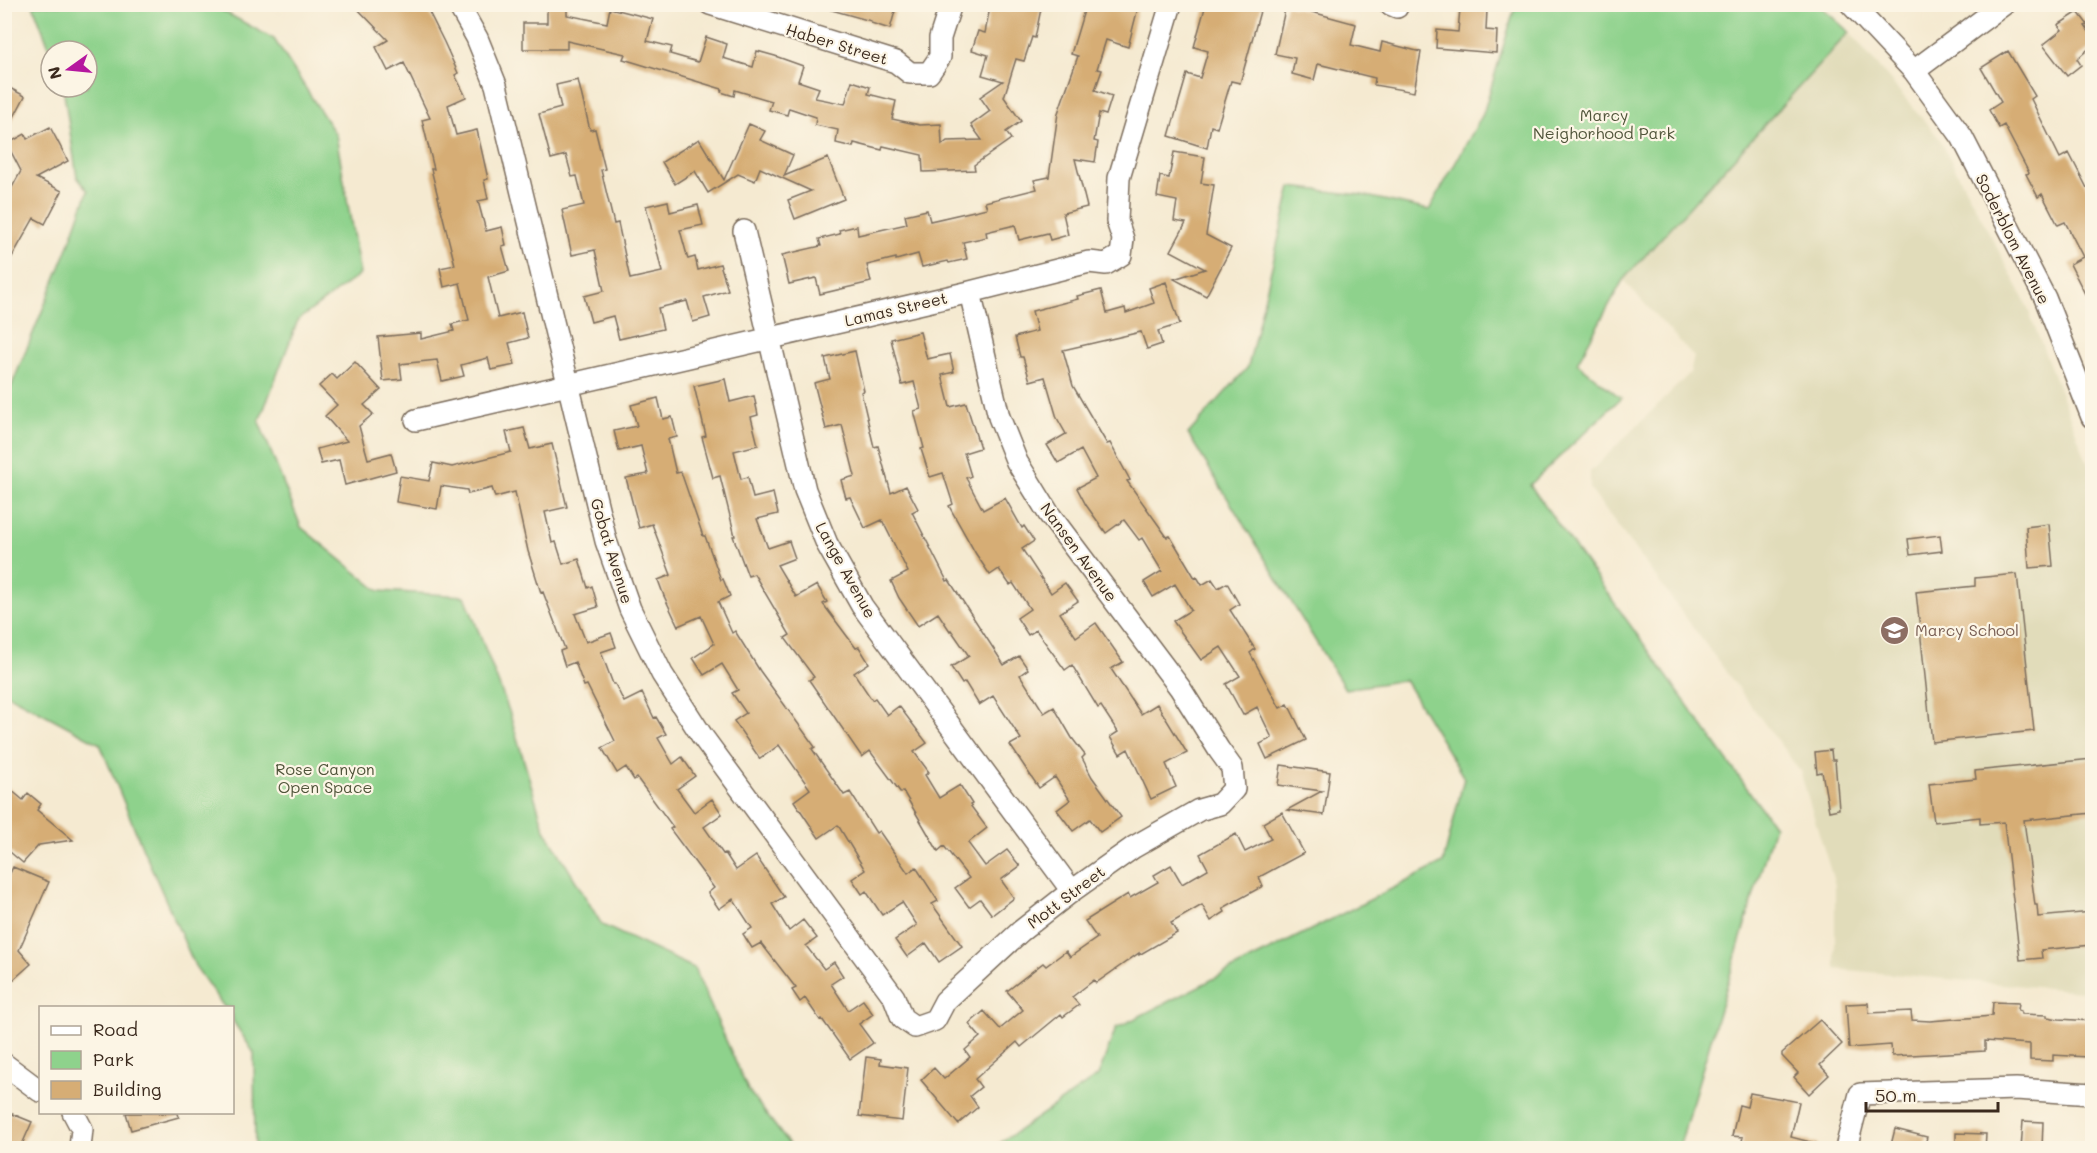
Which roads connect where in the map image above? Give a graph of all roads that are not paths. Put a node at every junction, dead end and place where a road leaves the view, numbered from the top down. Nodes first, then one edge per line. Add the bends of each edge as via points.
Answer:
1 (458, 4) edge
2 (710, 4) edge
3 (951, 4) edge
4 (1170, 4) edge
5 (1851, 4) edge
6 (2004, 4) edge
7 (1914, 71) junction
8 (744, 231) dead end
9 (970, 292) junction
10 (768, 338) junction
11 (567, 384) junction
12 (2092, 417) edge
13 (416, 420) dead end
14 (1234, 789) joint
15 (1072, 891) junction
16 (915, 1027) joint
17 (4, 1064) edge
18 (39, 1090) edge
19 (2092, 1094) edge
20 (1846, 1149) edge

1 - 11 street, Gobat Avenue via 496,85
2 - 3 street, Haber Street via 896,62 910,73 929,72 940,57 940,38
4 - 9 street, Lamas Street via 1119,178 1117,221 1124,239 1121,255 1106,264 1089,262
5 - 7 street, Soderblom Avenue
6 - 7 street
7 - 12 street, Soderblom Avenue via 1962,137 2045,298
8 - 10 street, Lange Avenue
9 - 10 street, Lamas Street
9 - 14 street, Nansen Avenue via 999,417 1017,462 1049,514 1180,688 1232,768
10 - 11 street, Lamas Street
10 - 15 street, Lange Avenue via 805,490 833,554 862,606
11 - 13 street, Lamas Street
11 - 16 street, Gobat Avenue via 606,540 630,609 662,674 702,736 894,997 902,1018
14 - 15 street, Mott Street via 1220,804 1199,810 1134,847
15 - 16 street, Mott Street via 945,1000 934,1020
17 - 18 street
19 - 20 street via 2016,1089 1860,1094

